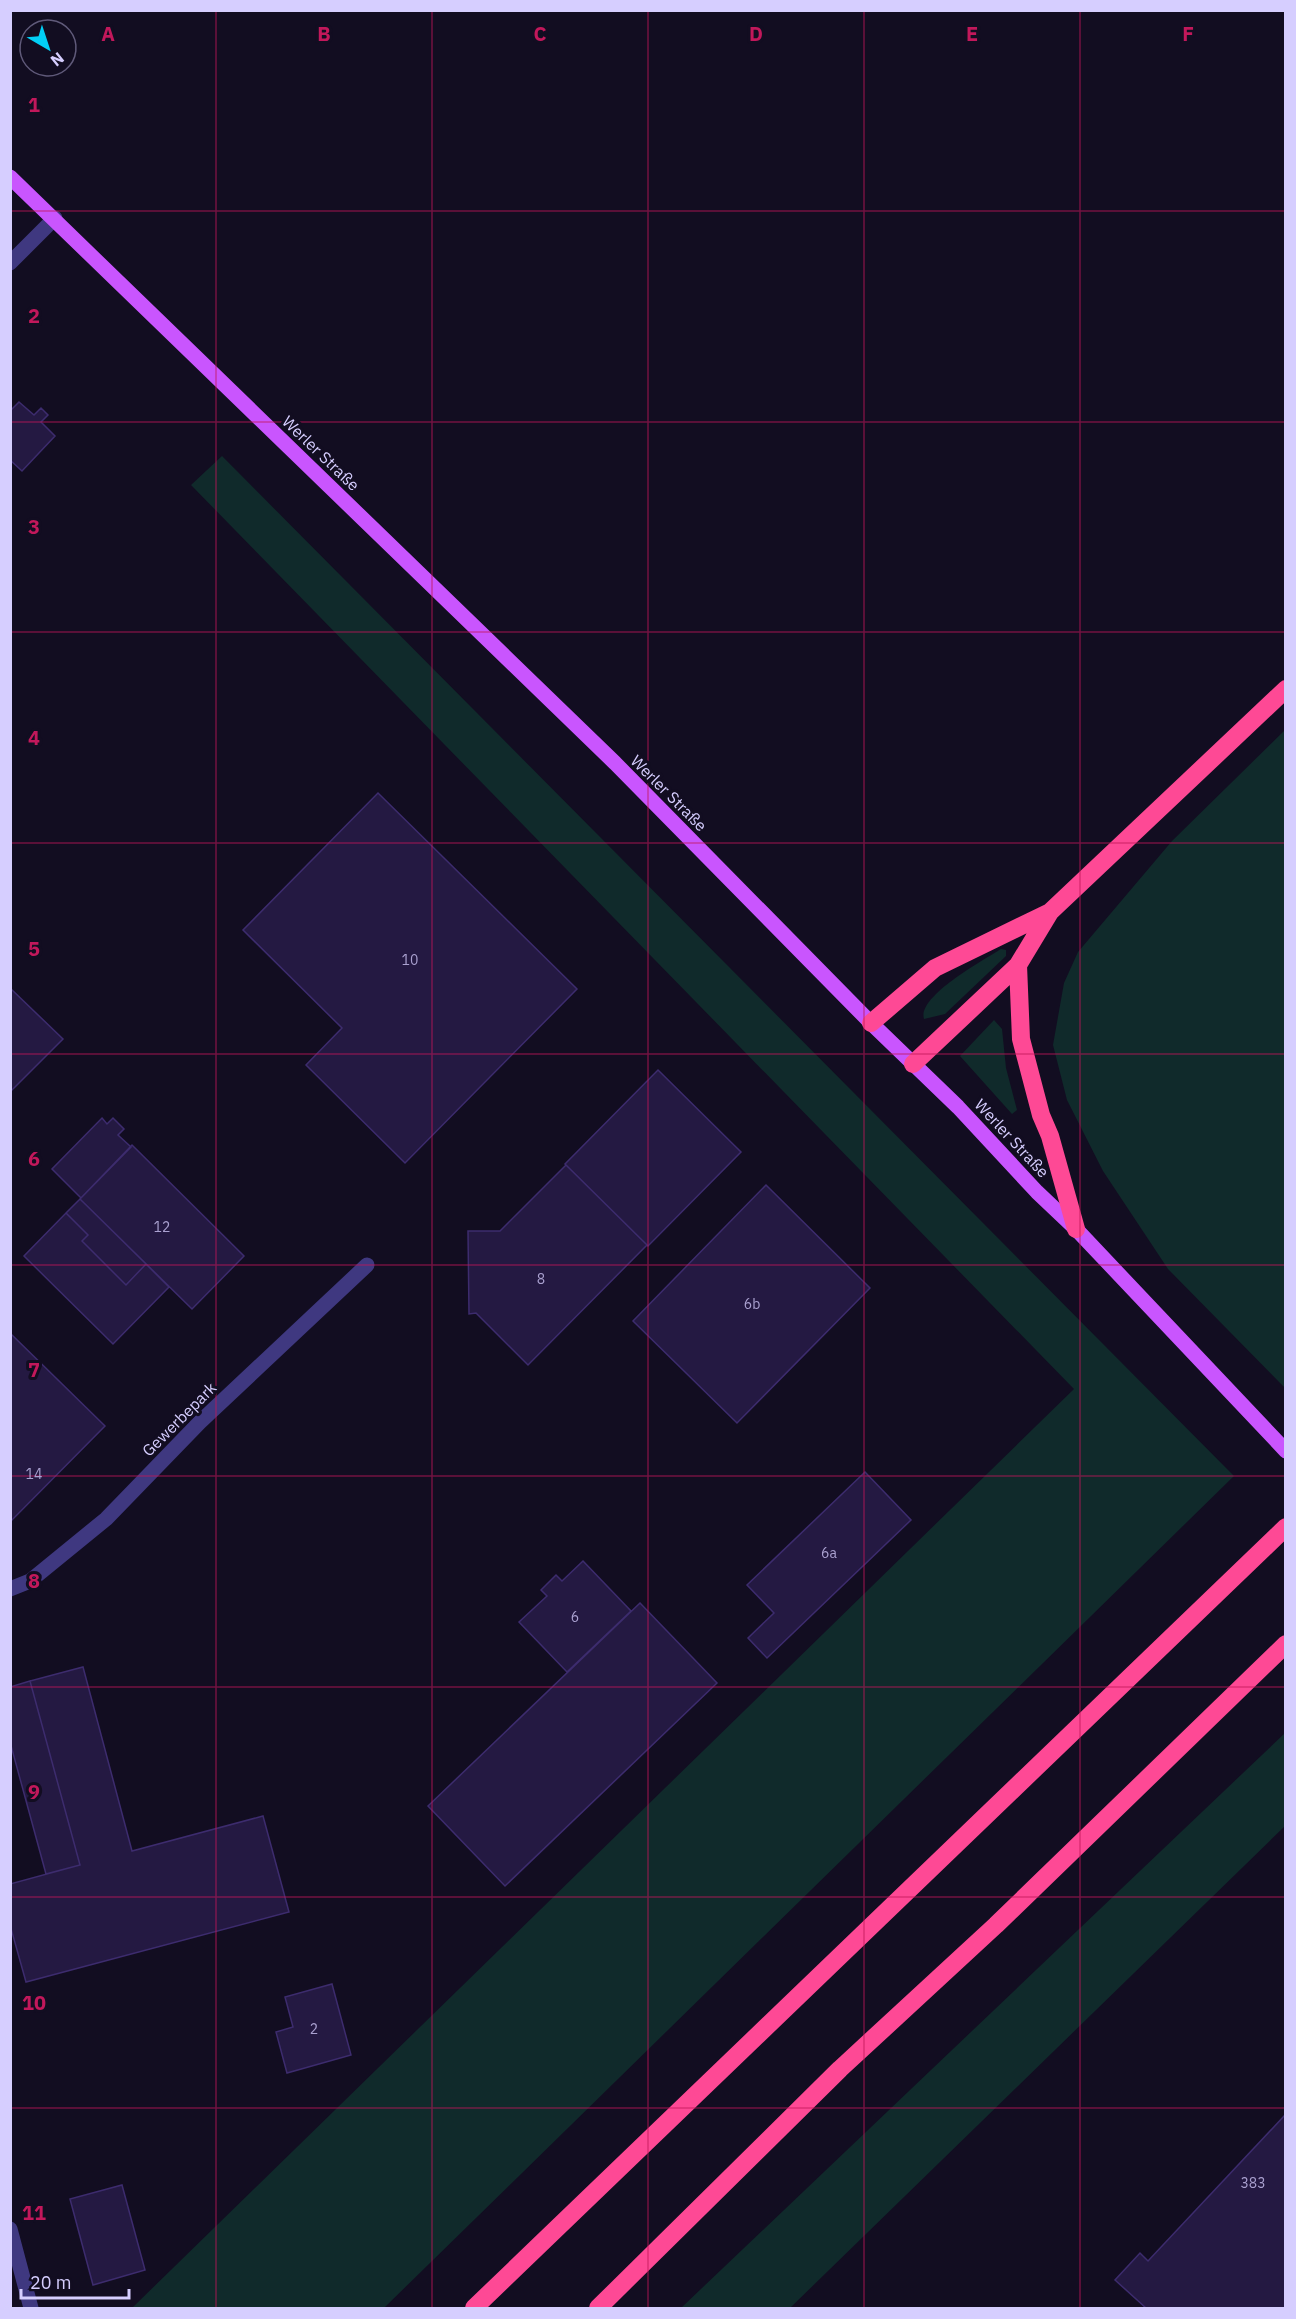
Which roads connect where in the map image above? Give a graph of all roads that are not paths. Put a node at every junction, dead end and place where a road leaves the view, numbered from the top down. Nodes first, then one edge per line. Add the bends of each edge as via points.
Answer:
1 (10, 177) edge
2 (55, 218) junction
3 (10, 263) edge
4 (1286, 689) edge
5 (1050, 912) junction
6 (1018, 965) junction
7 (871, 1023) junction
8 (913, 1064) junction
9 (1076, 1229) junction
10 (367, 1265) dead end
11 (1286, 1450) edge
12 (1281, 1531) edge
13 (10, 1589) edge
14 (1286, 1644) edge
15 (10, 2229) edge
16 (32, 2308) edge
17 (474, 2308) edge
18 (598, 2308) edge

1 - 2 main road, Werler Straße
2 - 3 street
2 - 7 main road, Werler Straße via 615,763
4 - 5 highway
5 - 6 highway
5 - 7 highway via 935,968
6 - 8 highway
6 - 9 highway via 1021,1039
7 - 8 main road, Werler Straße
8 - 9 main road, Werler Straße
9 - 11 main road, Werler Straße
10 - 13 street, Gewerbepark via 200,1422 106,1519 30,1581
12 - 17 highway
14 - 18 highway via 996,1925 840,2069
15 - 16 street

